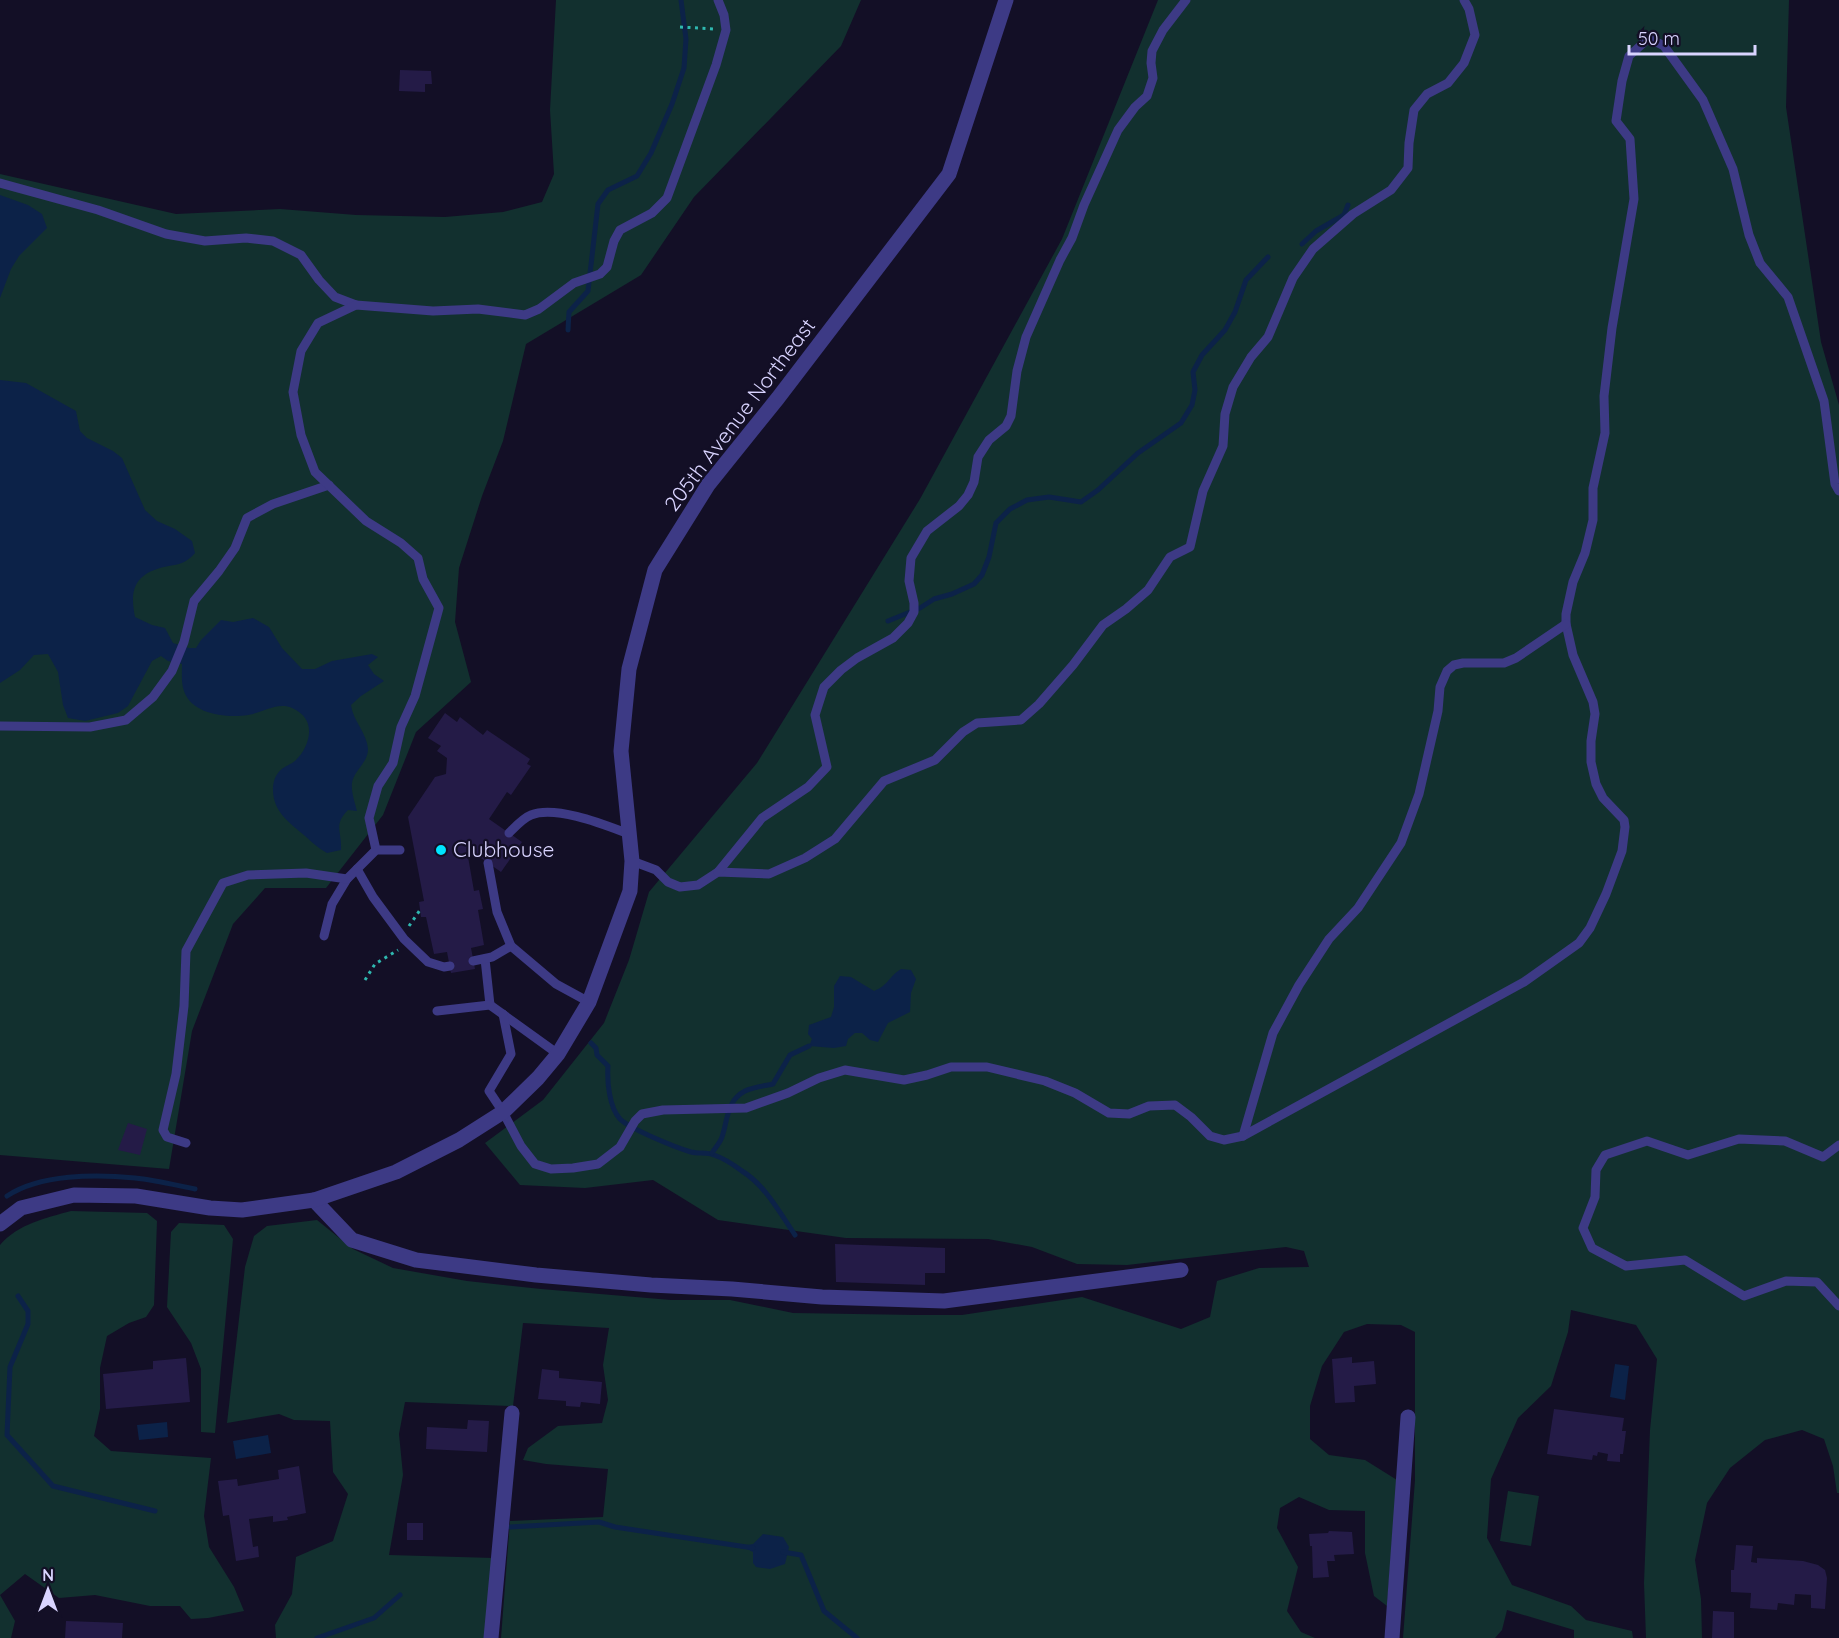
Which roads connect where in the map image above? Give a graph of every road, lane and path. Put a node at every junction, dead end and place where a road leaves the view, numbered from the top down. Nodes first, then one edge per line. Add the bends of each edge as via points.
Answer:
1 (718, 0) edge
2 (1006, 0) edge
3 (1186, 0) edge
4 (1464, 0) edge
5 (680, 27) dead end
6 (726, 30) junction
7 (0, 183) edge
8 (356, 305) junction
9 (329, 485) junction
10 (1839, 491) edge
11 (1566, 624) junction
12 (0, 726) edge
13 (508, 833) dead end
14 (629, 834) junction
15 (376, 850) junction
16 (400, 850) dead end
17 (632, 861) junction
18 (488, 863) dead end
19 (357, 869) junction
20 (718, 872) junction
21 (347, 879) junction
22 (420, 910) dead end
23 (416, 915) dead end
24 (324, 936) dead end
25 (404, 939) junction
26 (511, 946) junction
27 (485, 959) junction
28 (473, 961) dead end
29 (450, 966) dead end
30 (365, 980) dead end
31 (589, 1002) junction
32 (490, 1005) junction
33 (437, 1011) dead end
34 (503, 1014) junction
35 (558, 1054) junction
36 (503, 1112) junction
37 (1243, 1136) junction
38 (186, 1143) dead end
39 (1839, 1144) edge
40 (314, 1200) junction
41 (0, 1224) edge
42 (1181, 1270) dead end
43 (1839, 1306) edge
44 (512, 1413) dead end
45 (1408, 1417) dead end
46 (492, 1638) edge
47 (1392, 1638) edge

1 - 6 lane
2 - 14 street, 205th Avenue Northeast via 949,174 708,485 655,570 629,669 621,751
3 - 20 lane via 1152,51 1153,78 1147,96 1118,130 1026,337 1006,426 989,440 978,457 968,495 927,531 911,558 909,581 914,607 908,623 893,638 841,670 824,687 815,715 827,766 808,787 762,819
4 - 20 lane via 1475,35 1464,63 1414,110 1407,168 1392,190 1353,214 1313,249 1293,278 1268,337 1233,387 1225,414 1223,446 1203,491 1190,547 1170,557 1148,590 1103,625 1073,665 1021,720 977,723 935,760 884,781 835,839 805,858 769,874
5 - 6 path
6 - 8 lane via 667,198 652,213 620,230 607,267 600,274 574,283 525,315 478,309
7 - 8 lane via 166,234 205,241 273,241 301,255 335,297
8 - 9 lane via 318,323 301,351 293,392 301,435 315,472
9 - 12 lane via 273,504 247,518 235,548 194,601 172,671 153,697 126,720 90,727
9 - 15 lane via 366,522 418,558 423,579 439,608 416,696 400,727 393,763 378,786 369,818
10 - 11 lane via 1824,401 1788,297 1760,263 1733,169 1703,100 1664,46 1649,38 1629,56 1616,121 1630,139 1634,199 1612,328 1604,396 1605,433 1593,488 1593,520 1586,553 1573,582
11 - 37 lane via 1504,663 1464,663 1448,671 1440,687 1419,794 1401,843 1358,908 1329,939 1273,1033
11 - 37 lane via 1573,655 1593,702 1591,762 1596,784 1603,798 1624,820 1625,827 1622,851 1590,928 1579,943 1524,982
13 - 14 lane via 531,815 547,812 570,815
14 - 17 street, 205th Avenue Northeast
15 - 16 lane
15 - 19 lane
17 - 20 lane via 656,870 680,887 698,885
17 - 31 street, 205th Avenue Northeast via 630,891
18 - 26 lane via 497,912
19 - 21 lane
19 - 25 lane
21 - 24 lane via 332,904
21 - 38 lane via 306,873 248,875 223,883 186,951 176,1074 163,1130 167,1137
22 - 23 path
25 - 29 lane via 428,962
25 - 30 path via 402,947 375,963
26 - 27 lane
26 - 31 lane via 556,984
27 - 28 lane
27 - 32 lane
31 - 35 street, 205th Avenue Northeast
32 - 33 lane
32 - 34 lane
34 - 35 lane
34 - 36 lane via 511,1054 489,1091
35 - 36 street, 205th Avenue Northeast
36 - 37 lane via 535,1164 551,1169 573,1168 598,1164 620,1146 634,1120 642,1114 746,1108 844,1070 904,1080 951,1067 987,1067 1045,1081 1109,1113 1129,1114 1149,1106 1175,1105 1210,1136 1224,1140
36 - 40 street, 205th Avenue Northeast via 396,1172
39 - 43 lane via 1823,1157 1785,1142 1739,1139 1688,1155 1647,1142 1605,1155 1596,1170 1595,1197 1583,1228 1592,1248 1626,1266 1685,1260 1744,1296 1786,1281 1817,1282
40 - 41 street, 205th Avenue Northeast via 242,1210 136,1196 74,1195 21,1208
40 - 42 street via 352,1240 416,1260 651,1285 944,1301
44 - 46 street
45 - 47 street

